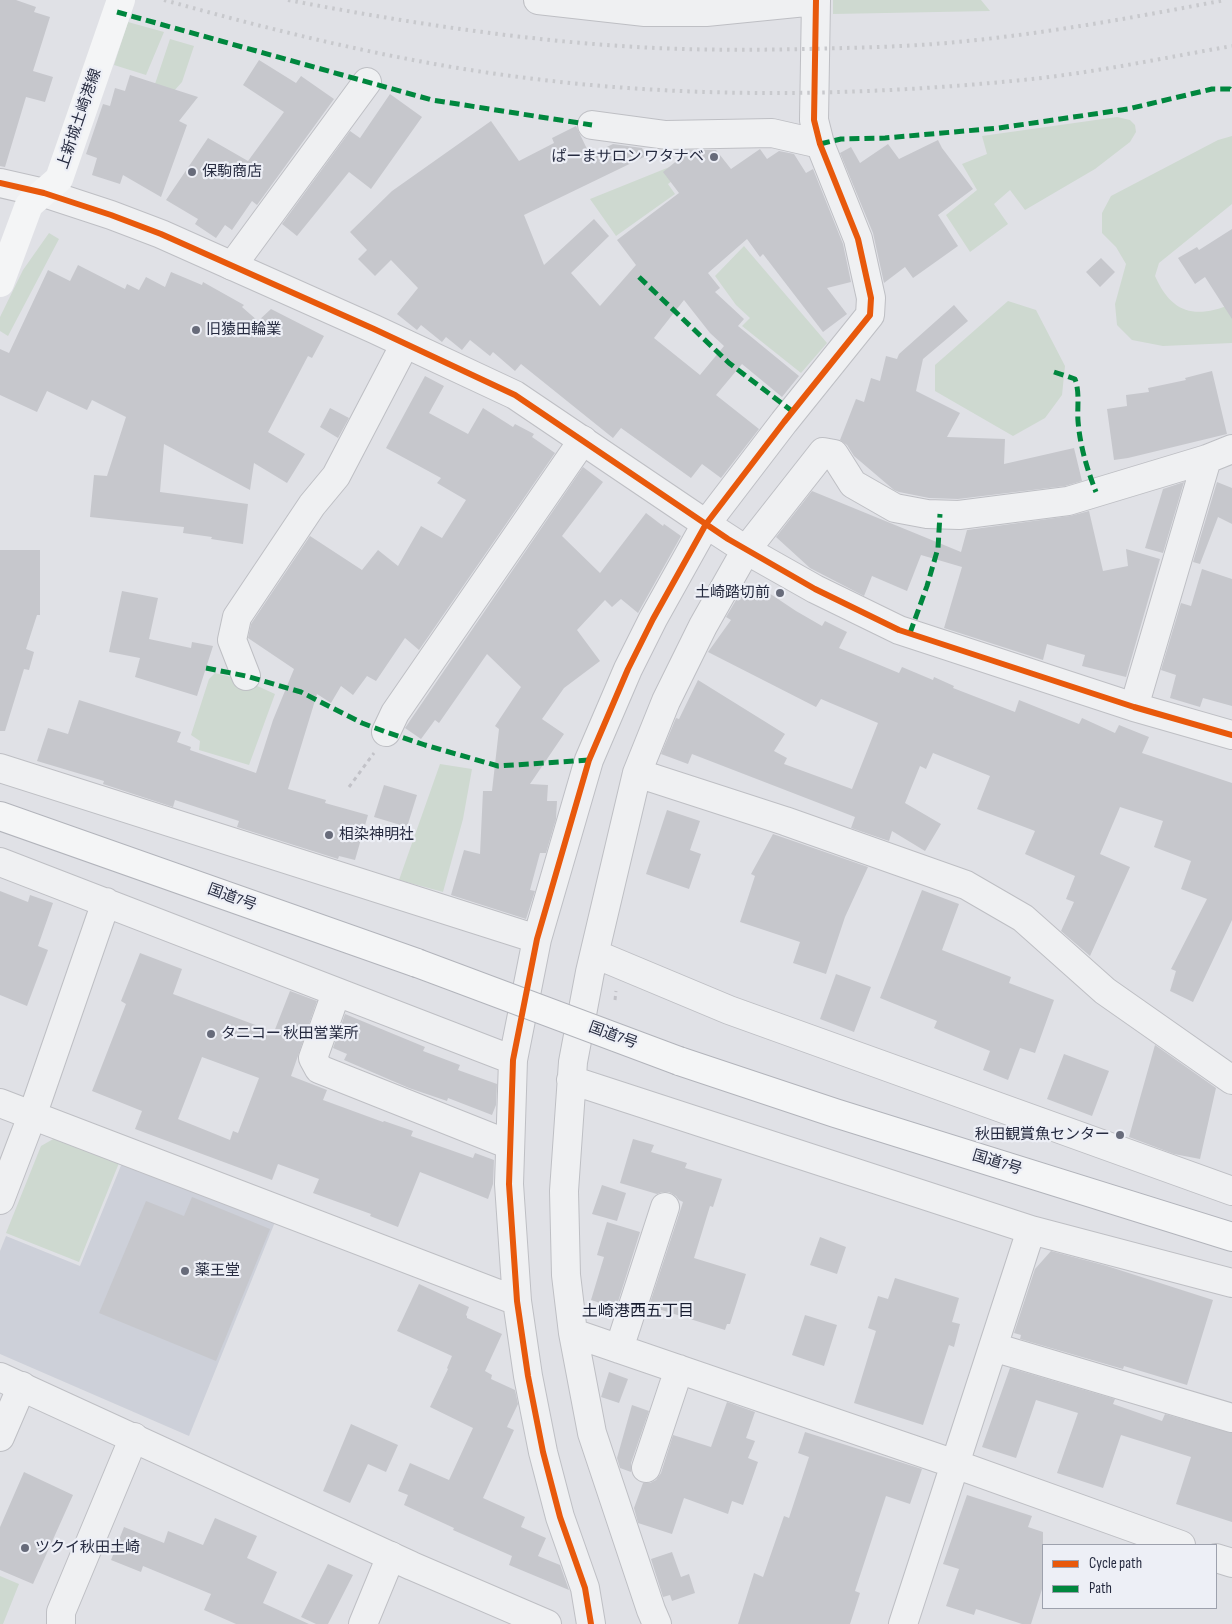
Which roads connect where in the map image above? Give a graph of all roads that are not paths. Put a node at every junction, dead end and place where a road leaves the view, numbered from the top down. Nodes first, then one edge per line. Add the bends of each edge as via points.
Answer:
1 (121, 0) edge
2 (538, 0) edge
3 (816, 1) edge
4 (367, 82) dead end
5 (592, 125) dead end
6 (820, 144) junction
7 (0, 182) edge
8 (44, 193) junction
9 (232, 266) junction
10 (0, 283) edge
11 (406, 344) junction
12 (583, 440) junction
13 (1232, 449) edge
14 (1207, 459) junction
15 (706, 524) junction
16 (746, 550) junction
17 (246, 676) dead end
18 (1134, 707) junction
19 (386, 732) road end
20 (1232, 735) edge
21 (0, 768) edge
22 (637, 773) junction
23 (0, 816) edge
24 (0, 862) edge
25 (106, 902) junction
26 (537, 938) junction
27 (595, 954) junction
28 (336, 993) junction
29 (513, 1060) junction
30 (571, 1080) junction
31 (1232, 1080) edge
32 (0, 1102) edge
33 (32, 1116) junction
34 (510, 1145) junction
35 (1232, 1190) edge
36 (0, 1200) edge
37 (665, 1207) dead end
38 (1032, 1230) junction
39 (1232, 1237) edge
40 (1232, 1283) edge
41 (517, 1301) junction
42 (573, 1333) junction
43 (993, 1347) junction
44 (619, 1349) junction
45 (679, 1369) junction
46 (11, 1382) edge
47 (1232, 1418) edge
48 (0, 1437) edge
49 (134, 1437) junction
50 (955, 1464) junction
51 (646, 1468) dead end
52 (1179, 1544) edge
53 (391, 1556) junction
54 (1217, 1558) edge
55 (1232, 1563) edge
56 (61, 1624) edge
57 (364, 1624) edge
58 (547, 1624) edge
59 (591, 1624) edge
60 (657, 1624) edge
61 (903, 1624) edge

1 - 8 main road, 上新城土崎港線 via 59,179
2 - 3 street via 644,12 706,12
3 - 6 street via 814,120
4 - 9 street
5 - 6 street via 666,135 772,134
6 - 15 street via 858,239 871,298 870,315
7 - 8 street
8 - 9 street via 161,234
8 - 10 main road, 上新城土崎港線 via 29,205
9 - 11 street
11 - 12 street via 515,395
11 - 17 street via 336,476 312,504 237,617 232,640
12 - 15 street
12 - 19 street via 395,713
13 - 14 street
14 - 16 street via 1068,501 959,514 927,514 895,508 853,484 834,454 823,452
14 - 18 street
15 - 16 street
15 - 26 street via 632,661 589,760
16 - 18 street via 815,589 899,630
16 - 22 street via 666,701
18 - 20 street
21 - 26 street
22 - 27 street
22 - 31 street via 785,820 966,885 1023,918 1105,991
23 - 39 main road, 国道7号, bridge via 417,963 679,1061
24 - 25 street
25 - 28 street
25 - 33 street
26 - 29 street
27 - 30 street
27 - 35 street via 729,1010
28 - 29 street
28 - 34 street via 313,1058 319,1069
29 - 34 street
30 - 38 street
30 - 42 street via 564,1191 566,1275
32 - 33 street
33 - 36 street
33 - 41 street
34 - 41 street via 509,1184
37 - 44 street
38 - 40 street
38 - 43 street
41 - 59 street via 544,1452 560,1517 585,1588
42 - 44 street
42 - 60 street via 592,1433
43 - 47 street
43 - 50 street
44 - 45 street
45 - 50 street
45 - 51 street
46 - 48 street
46 - 49 street
49 - 53 street
49 - 56 street via 61,1612
50 - 52 street
50 - 61 street
53 - 57 street
53 - 58 street
54 - 55 street

